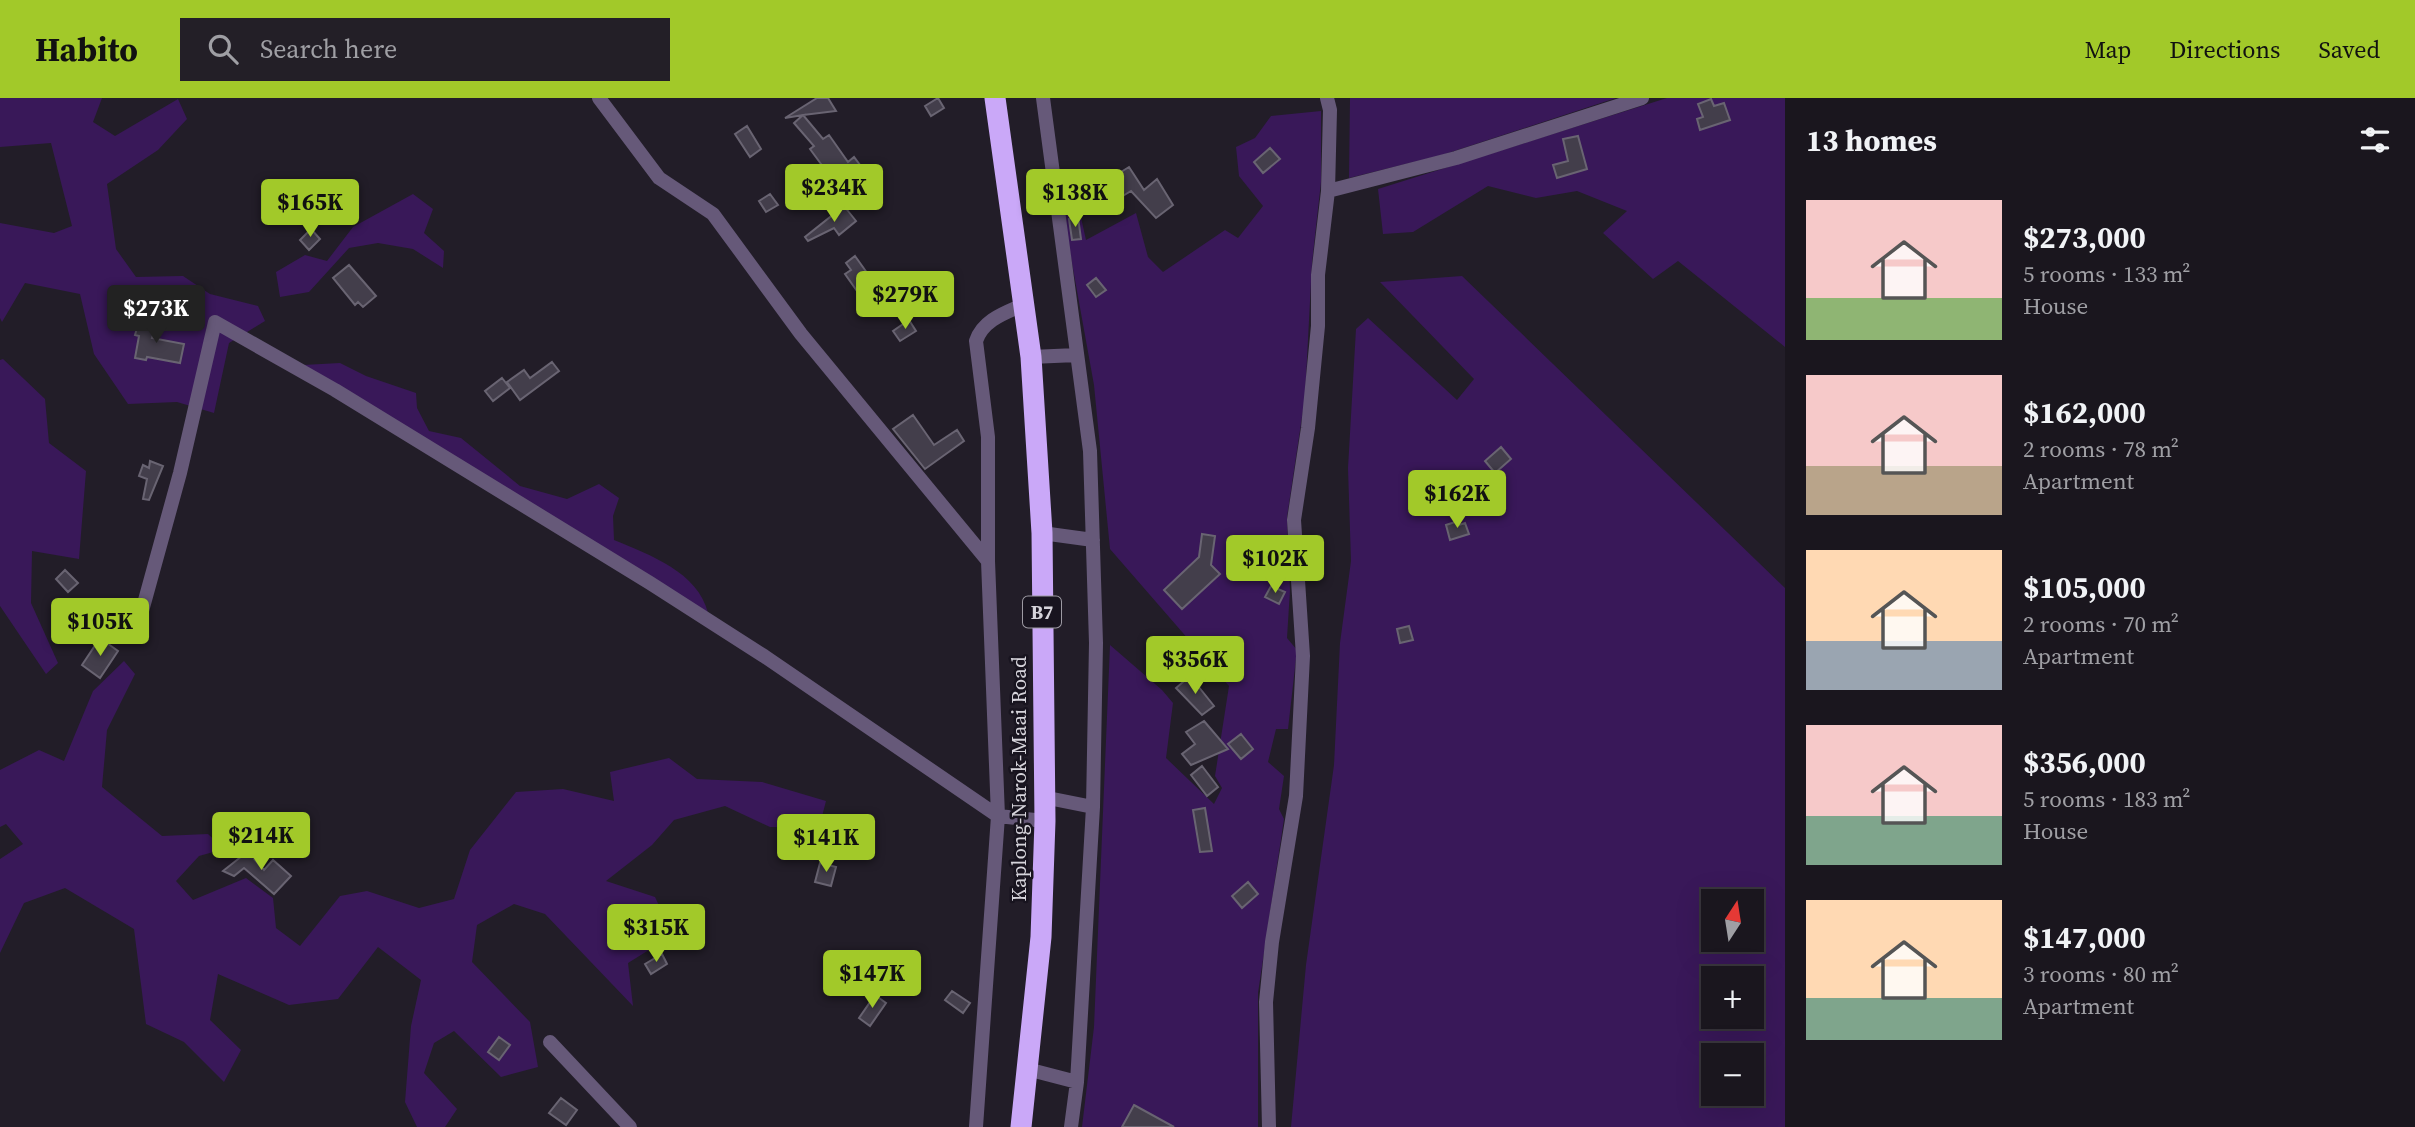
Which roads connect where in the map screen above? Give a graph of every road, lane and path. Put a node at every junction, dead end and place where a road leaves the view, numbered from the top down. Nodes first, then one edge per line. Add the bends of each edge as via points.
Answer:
1 (599, 98) edge
2 (995, 98) edge
3 (1043, 98) edge
4 (1327, 98) edge
5 (1642, 98) edge
6 (1328, 191) junction
7 (1023, 305) junction
8 (1077, 355) junction
9 (1031, 357) junction
10 (1042, 533) junction
11 (1093, 540) junction
12 (988, 561) junction
13 (142, 611) dead end
14 (1043, 797) junction
15 (1093, 807) junction
16 (998, 816) junction
17 (1045, 821) junction
18 (550, 1042) dead end
19 (1027, 1069) junction
20 (1077, 1082) junction
21 (630, 1127) edge
22 (976, 1127) edge
23 (1021, 1127) edge
24 (1071, 1127) edge
25 (1269, 1127) edge

1 - 12 street via 659,178 713,214 801,334
2 - 7 highway, Kaplong-Narok-Maai Road / B7
3 - 8 street
4 - 6 street
5 - 6 street via 1468,155
6 - 25 street via 1308,428 1294,520 1303,656 1296,796 1266,1002
7 - 9 highway, Kaplong-Narok-Maai Road / B7
7 - 12 street via 990,321 976,341 988,437
8 - 9 street
8 - 11 street via 1090,451
9 - 10 highway, Kaplong-Narok-Maai Road / B7
10 - 11 street
10 - 14 highway, Kaplong-Narok-Maai Road / B7
11 - 15 street
12 - 16 street
13 - 16 street via 215,322 650,583
14 - 15 street
14 - 17 highway, Kaplong-Narok-Maai Road / B7
15 - 20 street
16 - 17 street
16 - 22 street
17 - 19 highway, Kaplong-Narok-Maai Road / B7 via 1041,937
18 - 21 street
19 - 20 street
19 - 23 highway, Kaplong-Narok-Maai Road / B7
20 - 24 street

